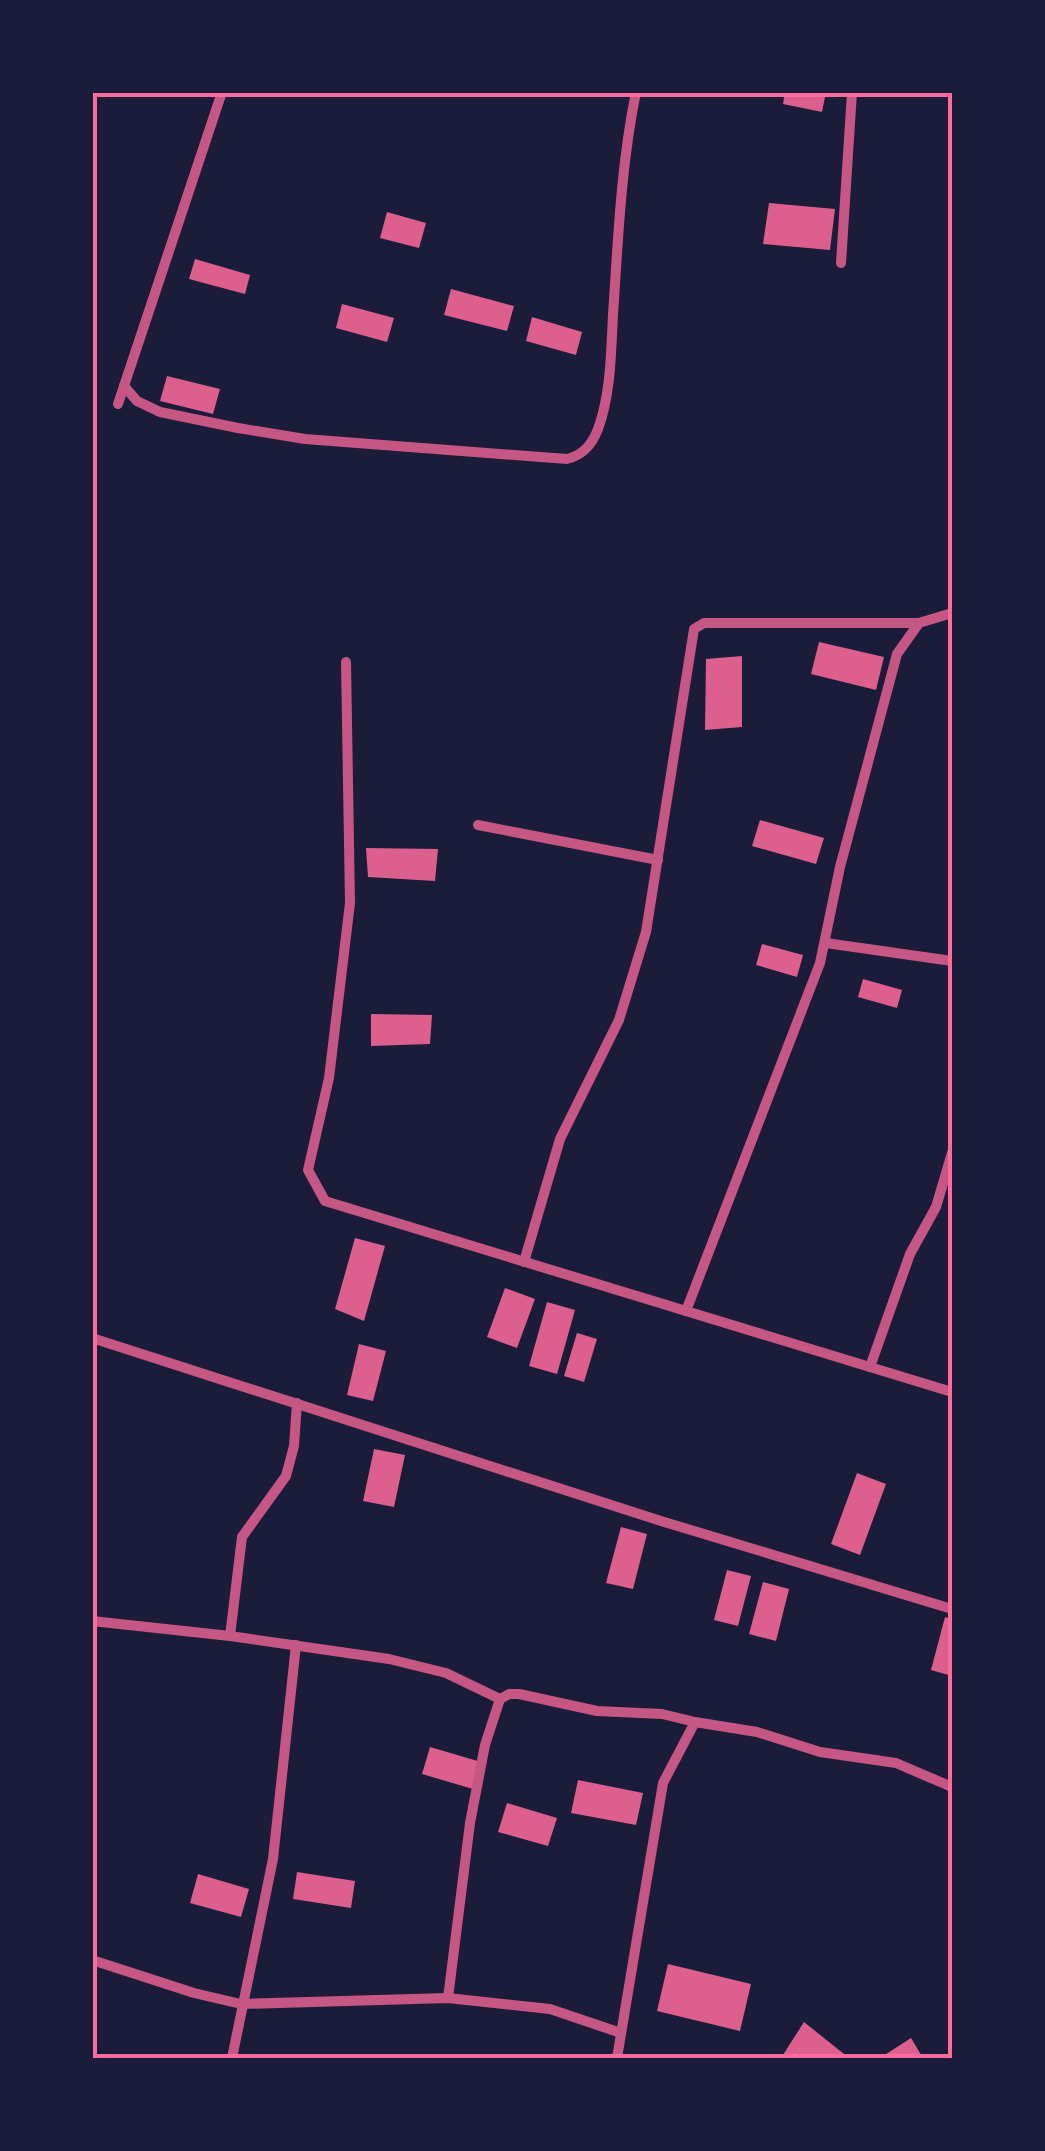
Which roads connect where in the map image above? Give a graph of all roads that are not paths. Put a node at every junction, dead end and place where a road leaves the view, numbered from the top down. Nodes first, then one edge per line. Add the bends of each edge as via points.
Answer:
1 (222, 92) edge
2 (636, 92) edge
3 (852, 92) edge
4 (842, 263) dead end
5 (124, 386) junction
6 (118, 404) dead end
7 (952, 613) edge
8 (919, 624) junction
9 (346, 662) dead end
10 (478, 825) dead end
11 (658, 860) junction
12 (826, 942) junction
13 (952, 960) edge
14 (952, 1153) edge
15 (948, 1184) edge
16 (524, 1262) junction
17 (686, 1311) junction
18 (92, 1338) edge
19 (870, 1367) junction
20 (952, 1392) edge
21 (297, 1404) junction
22 (952, 1609) edge
23 (92, 1621) edge
24 (230, 1636) junction
25 (296, 1646) junction
26 (500, 1699) junction
27 (695, 1722) junction
28 (952, 1786) edge
29 (92, 1960) edge
30 (448, 1998) junction
31 (241, 2004) junction
32 (620, 2033) junction
33 (232, 2058) edge
34 (617, 2058) edge

1 - 5 street
2 - 5 street via 624,155 602,414 591,444 576,457 304,439 160,412
3 - 4 street
5 - 6 street
7 - 8 street
8 - 11 street via 704,622 694,628
8 - 12 street via 897,654
9 - 16 street via 350,903 329,1078 308,1170 325,1201
10 - 11 street
11 - 16 street via 620,1020 560,1138
12 - 13 street
12 - 17 street
14 - 15 street
15 - 19 street via 910,1254
16 - 17 street
17 - 19 street
18 - 21 street
19 - 20 street
21 - 22 street
21 - 24 street via 286,1476 242,1537
23 - 24 street
24 - 25 street
25 - 26 street via 446,1674
25 - 31 street via 274,1858
26 - 27 street via 519,1694
26 - 30 street via 470,1823
27 - 28 street via 896,1763
27 - 32 street via 662,1783
29 - 31 street
30 - 31 street
30 - 32 street via 550,2010
31 - 33 street
32 - 34 street

